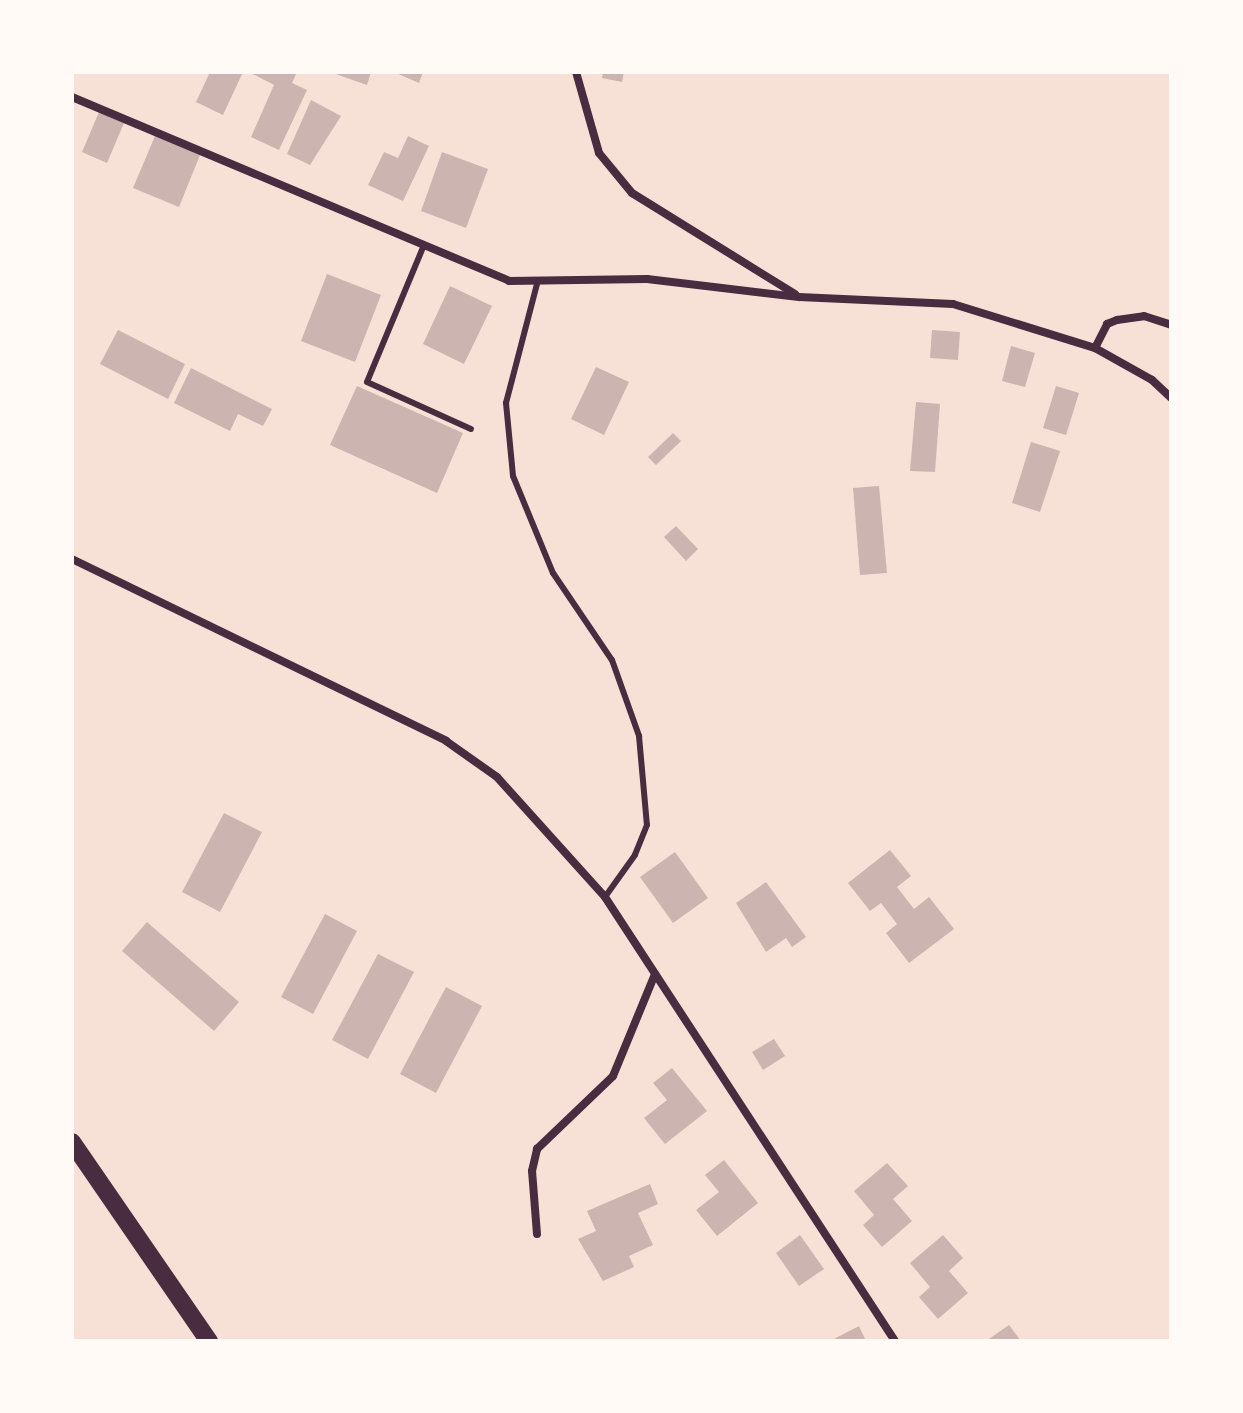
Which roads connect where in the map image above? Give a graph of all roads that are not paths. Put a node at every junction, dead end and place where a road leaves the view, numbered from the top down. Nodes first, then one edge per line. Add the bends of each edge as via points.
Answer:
1 (576, 72) edge
2 (72, 97) edge
3 (424, 245) junction
4 (537, 284) junction
5 (799, 297) junction
6 (1171, 325) edge
7 (1095, 348) junction
8 (1171, 398) edge
9 (471, 429) dead end
10 (72, 559) edge
11 (605, 897) junction
12 (655, 974) junction
13 (72, 1142) edge
14 (537, 1234) dead end
15 (209, 1341) edge
16 (895, 1341) edge

1 - 5 street via 599,153 632,193
2 - 3 street
3 - 4 street via 509,281
3 - 9 lane via 367,382
4 - 5 street via 647,279
4 - 11 lane via 506,403 513,476 553,573 612,660 639,736 647,825 635,855
5 - 7 street via 953,304
6 - 7 street via 1144,316 1117,320 1107,324
7 - 8 street via 1152,380
10 - 11 street via 446,741 497,777
11 - 12 street
12 - 14 street via 613,1076 537,1149 532,1171
12 - 16 street
13 - 15 main road

